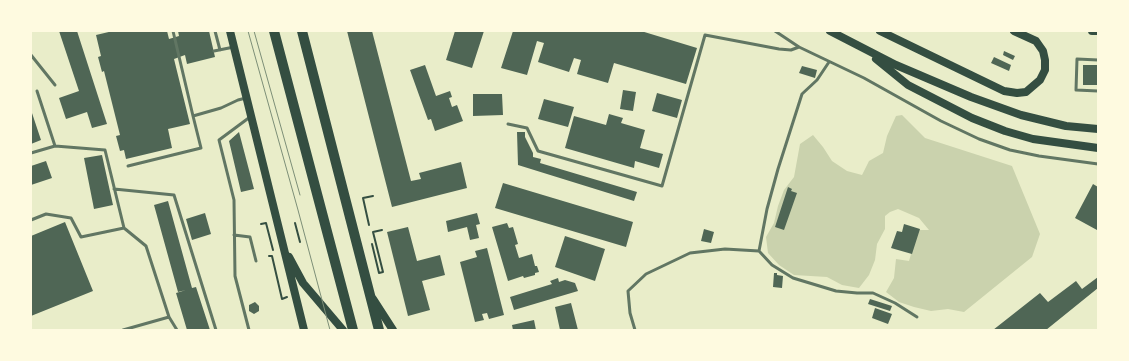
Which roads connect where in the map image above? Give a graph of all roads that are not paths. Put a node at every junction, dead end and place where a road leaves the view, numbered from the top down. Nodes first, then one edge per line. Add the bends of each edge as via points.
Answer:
1 (173, 31) edge
2 (215, 31) edge
3 (230, 31) edge
4 (274, 31) edge
5 (302, 31) edge
6 (776, 31) edge
7 (830, 31) edge
8 (880, 31) edge
9 (1014, 31) edge
10 (1092, 31) edge
11 (1098, 32) edge
12 (234, 46) junction
13 (799, 47) junction
14 (860, 47) junction
15 (220, 50) junction
16 (214, 51) dead end
17 (31, 55) edge
18 (1098, 60) edge
19 (829, 62) junction
20 (54, 84) dead end
21 (37, 91) dead end
22 (1098, 91) edge
23 (247, 98) junction
24 (251, 115) junction
25 (193, 116) junction
26 (508, 124) dead end
27 (1098, 129) edge
28 (55, 146) junction
29 (1098, 148) edge
30 (31, 153) edge
31 (1098, 164) edge
32 (128, 166) dead end
33 (114, 189) junction
34 (31, 220) edge
35 (124, 228) junction
36 (234, 235) junction
37 (283, 246) junction
38 (759, 251) junction
39 (256, 261) dead end
40 (371, 297) junction
41 (169, 317) junction
42 (917, 317) dead end
43 (124, 330) edge
44 (177, 330) edge
45 (216, 330) edge
46 (248, 330) edge
47 (304, 330) edge
48 (343, 330) edge
49 (353, 330) edge
50 (379, 330) edge
51 (393, 330) edge
52 (635, 330) edge

1 - 25 lane
2 - 15 lane
3 - 12 main road
4 - 49 main road
5 - 40 main road
6 - 13 lane
7 - 14 main road
8 - 9 main road via 1004,91 1026,92 1040,80 1045,70 1045,60 1036,40
10 - 11 main road
12 - 15 lane
12 - 23 main road
13 - 19 lane
13 - 26 lane via 790,50 779,49 705,35 662,186 538,151 527,128
14 - 27 main road via 896,66 1021,115 1066,126
14 - 29 main road via 908,85 972,118 1032,139
15 - 16 lane
17 - 20 lane
18 - 22 lane via 1077,59 1076,90
19 - 31 lane via 979,139 1010,150
19 - 38 lane via 817,80 802,94 776,175
21 - 28 lane
23 - 24 main road
23 - 25 lane
24 - 36 lane via 219,140 234,200
24 - 37 main road
25 - 32 lane via 201,148
28 - 30 lane
28 - 33 lane via 105,150
33 - 35 lane
33 - 45 lane via 174,195
34 - 35 lane via 46,214 71,218 81,237
35 - 41 lane via 146,246
36 - 39 lane via 250,236
36 - 46 lane via 235,276
37 - 47 main road
37 - 48 main road via 303,283
38 - 42 lane via 772,265 793,278 836,291 873,293
38 - 52 lane via 724,249 690,253 646,274 628,291
40 - 50 main road
40 - 51 main road
41 - 43 lane
41 - 44 lane

